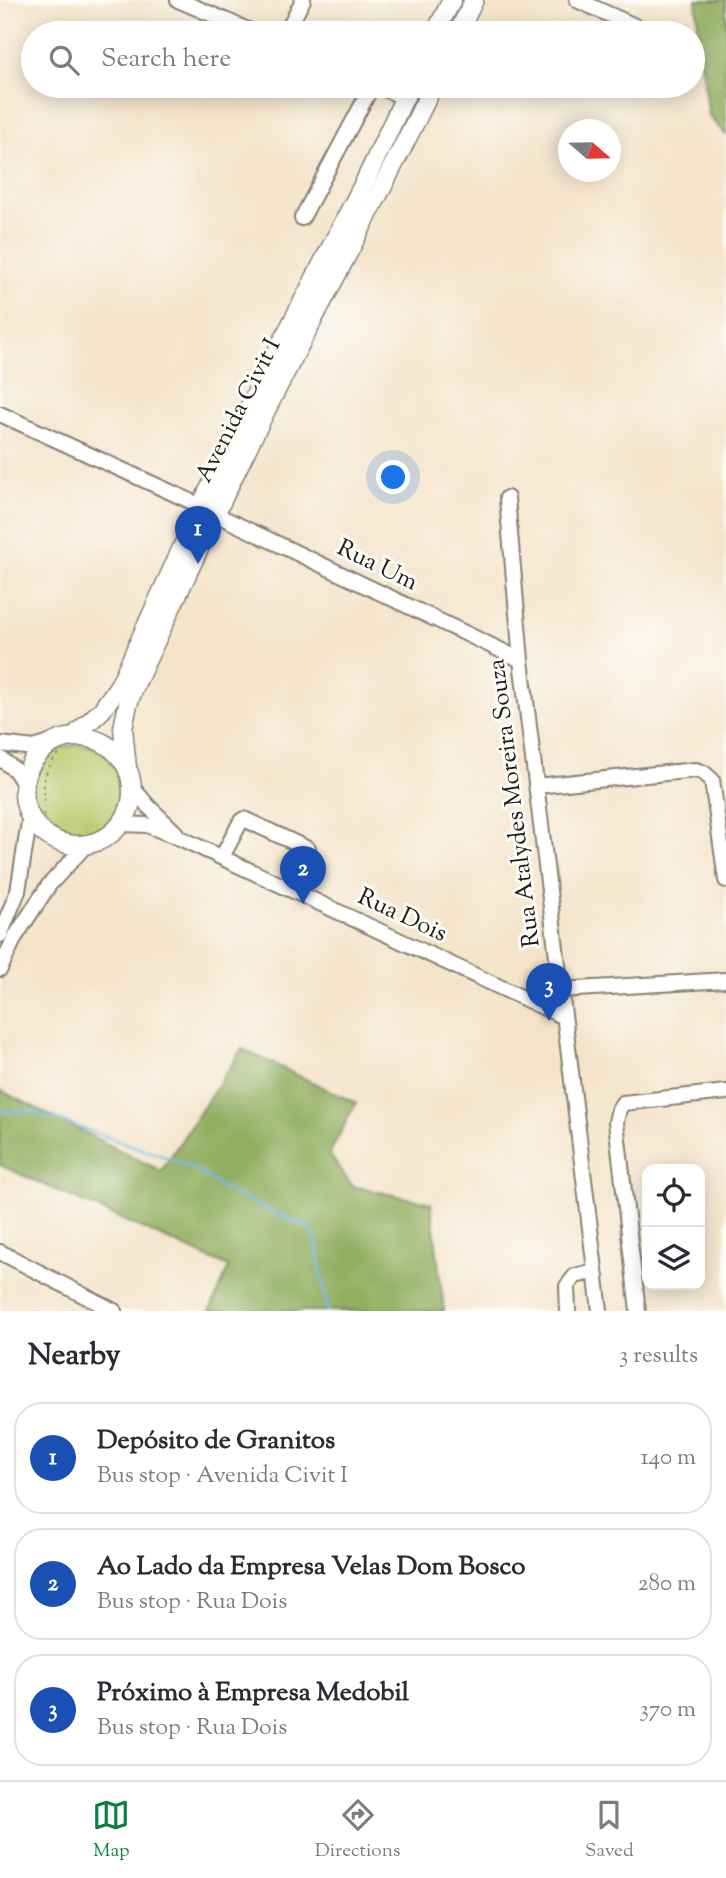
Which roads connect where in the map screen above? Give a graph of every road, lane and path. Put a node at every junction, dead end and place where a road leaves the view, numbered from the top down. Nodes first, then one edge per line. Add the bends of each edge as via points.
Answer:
1 (178, 0) edge
2 (303, 0) edge
3 (452, 0) edge
4 (474, 0) edge
5 (577, 0) edge
6 (227, 21) edge
7 (292, 21) edge
8 (441, 21) edge
9 (464, 21) edge
10 (624, 21) edge
11 (367, 98) edge
12 (404, 98) edge
13 (427, 98) edge
14 (302, 218) dead end
15 (0, 414) edge
16 (507, 498) dead end
17 (208, 510) junction
18 (521, 660) junction
19 (74, 736) junction
20 (56, 741) junction
21 (0, 744) edge
22 (0, 758) edge
23 (127, 768) junction
24 (24, 784) junction
25 (132, 786) junction
26 (536, 786) junction
27 (30, 816) junction
28 (121, 824) junction
29 (182, 839) junction
30 (86, 845) junction
31 (308, 849) dead end
32 (222, 857) junction
33 (726, 880) edge
34 (0, 935) edge
35 (0, 969) edge
36 (726, 980) edge
37 (561, 990) junction
38 (564, 1017) junction
39 (726, 1092) edge
40 (0, 1252) edge
41 (595, 1271) junction
42 (114, 1311) edge
43 (568, 1311) edge
44 (600, 1311) edge
45 (638, 1311) edge

1 - 6 street
2 - 7 street
3 - 8 main road
4 - 9 main road
5 - 10 street
11 - 14 street
12 - 17 main road, Avenida Civit I via 267,371
13 - 17 main road, Avenida Civit I via 372,210
15 - 17 street, Rua Um
16 - 18 street, Rua Atalydes Moreira Souza
17 - 18 street, Rua Um
17 - 19 main road, Avenida Civit I via 120,684 102,710
17 - 23 main road, Avenida Civit I via 128,704 123,728
18 - 26 street, Rua Atalydes Moreira Souza
19 - 20 main road
19 - 23 main road via 106,744
20 - 21 street via 34,748
20 - 24 main road via 34,758
22 - 24 street
23 - 25 main road
24 - 27 main road
25 - 28 main road via 129,810
25 - 29 street, Rua Dois
26 - 33 street via 696,770 704,773 712,780
26 - 37 street, Rua Atalydes Moreira Souza
27 - 30 main road via 50,838
27 - 34 street via 18,891
28 - 29 street, Rua Dois via 147,825
28 - 30 main road via 105,838
29 - 32 street, Rua Dois
30 - 35 street via 49,885
31 - 32 street via 244,819
32 - 38 street, Rua Dois
36 - 37 street
37 - 38 street, Rua Atalydes Moreira Souza
38 - 41 street, Rua Atalydes Moreira Souza
39 - 45 street via 623,1102 619,1109 616,1122
40 - 42 street
41 - 43 street via 575,1276 567,1286
41 - 44 street, Rua Atalydes Moreira Souza

